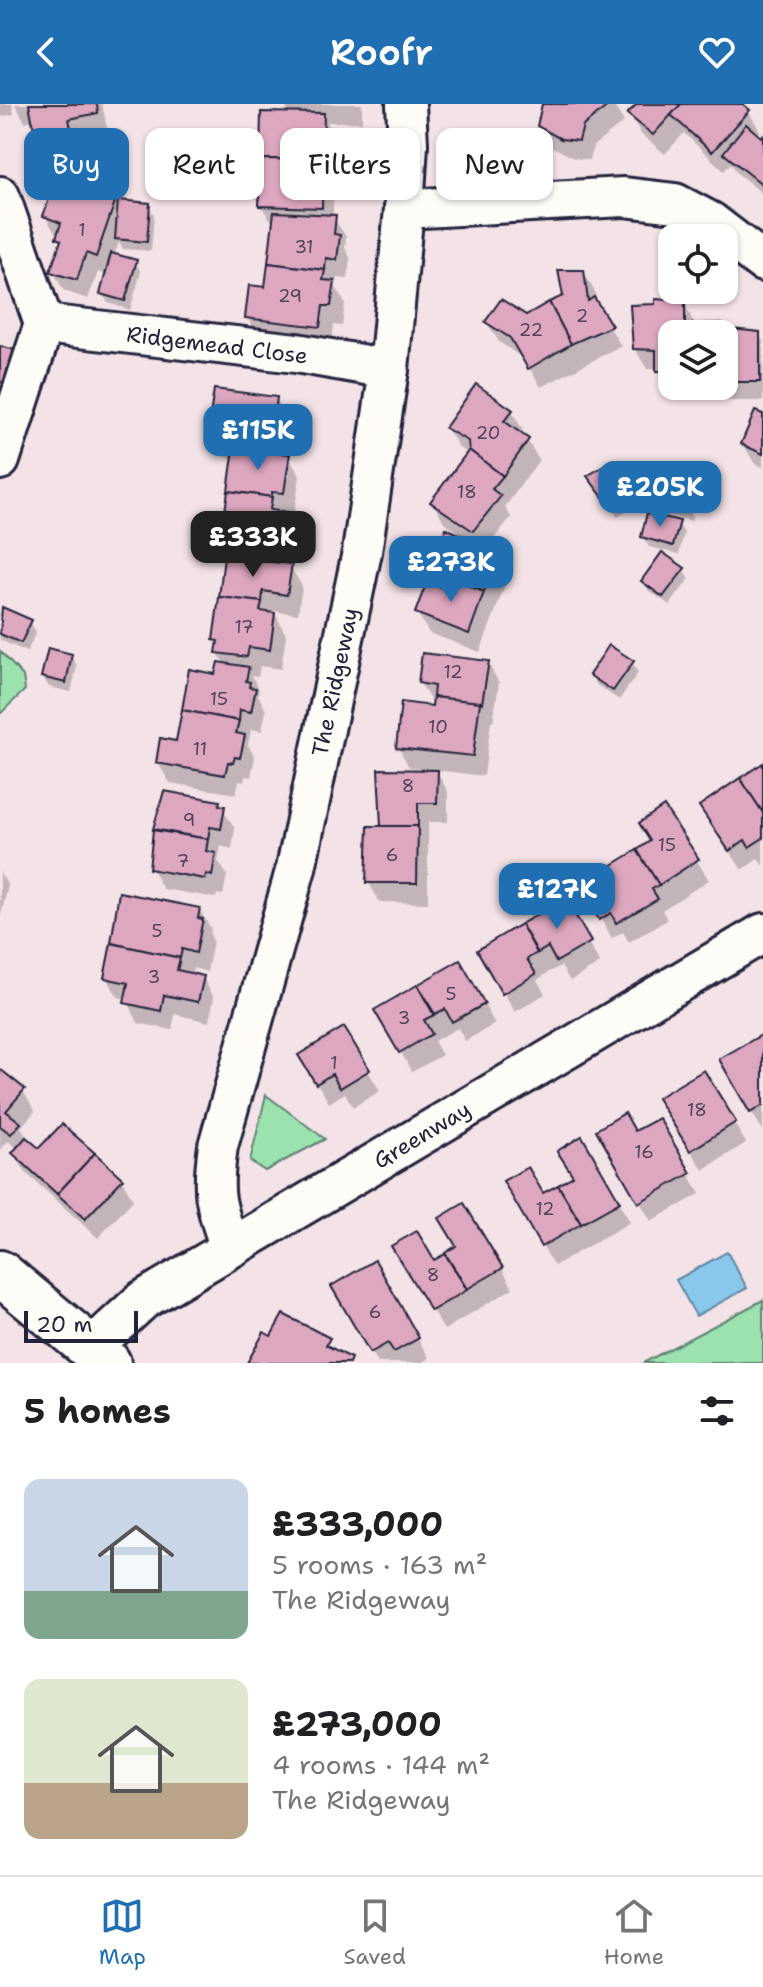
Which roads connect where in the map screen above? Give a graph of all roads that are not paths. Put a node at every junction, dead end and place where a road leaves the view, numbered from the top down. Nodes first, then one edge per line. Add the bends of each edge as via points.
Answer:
1 (406, 104) edge
2 (0, 196) edge
3 (404, 209) junction
4 (763, 262) edge
5 (44, 324) junction
6 (389, 369) junction
7 (0, 460) edge
8 (763, 933) edge
9 (230, 1248) junction
10 (0, 1273) edge
11 (99, 1356) edge

1 - 3 street, The Ridgeway
2 - 5 street
3 - 4 street via 624,197 675,203 711,222
3 - 6 street, The Ridgeway
5 - 6 street, Ridgemead Close
5 - 7 street
6 - 9 street, The Ridgeway via 362,552 296,868 218,1146 214,1201
8 - 9 street, Greenway
9 - 11 street, Greenway via 143,1300
10 - 11 main road

